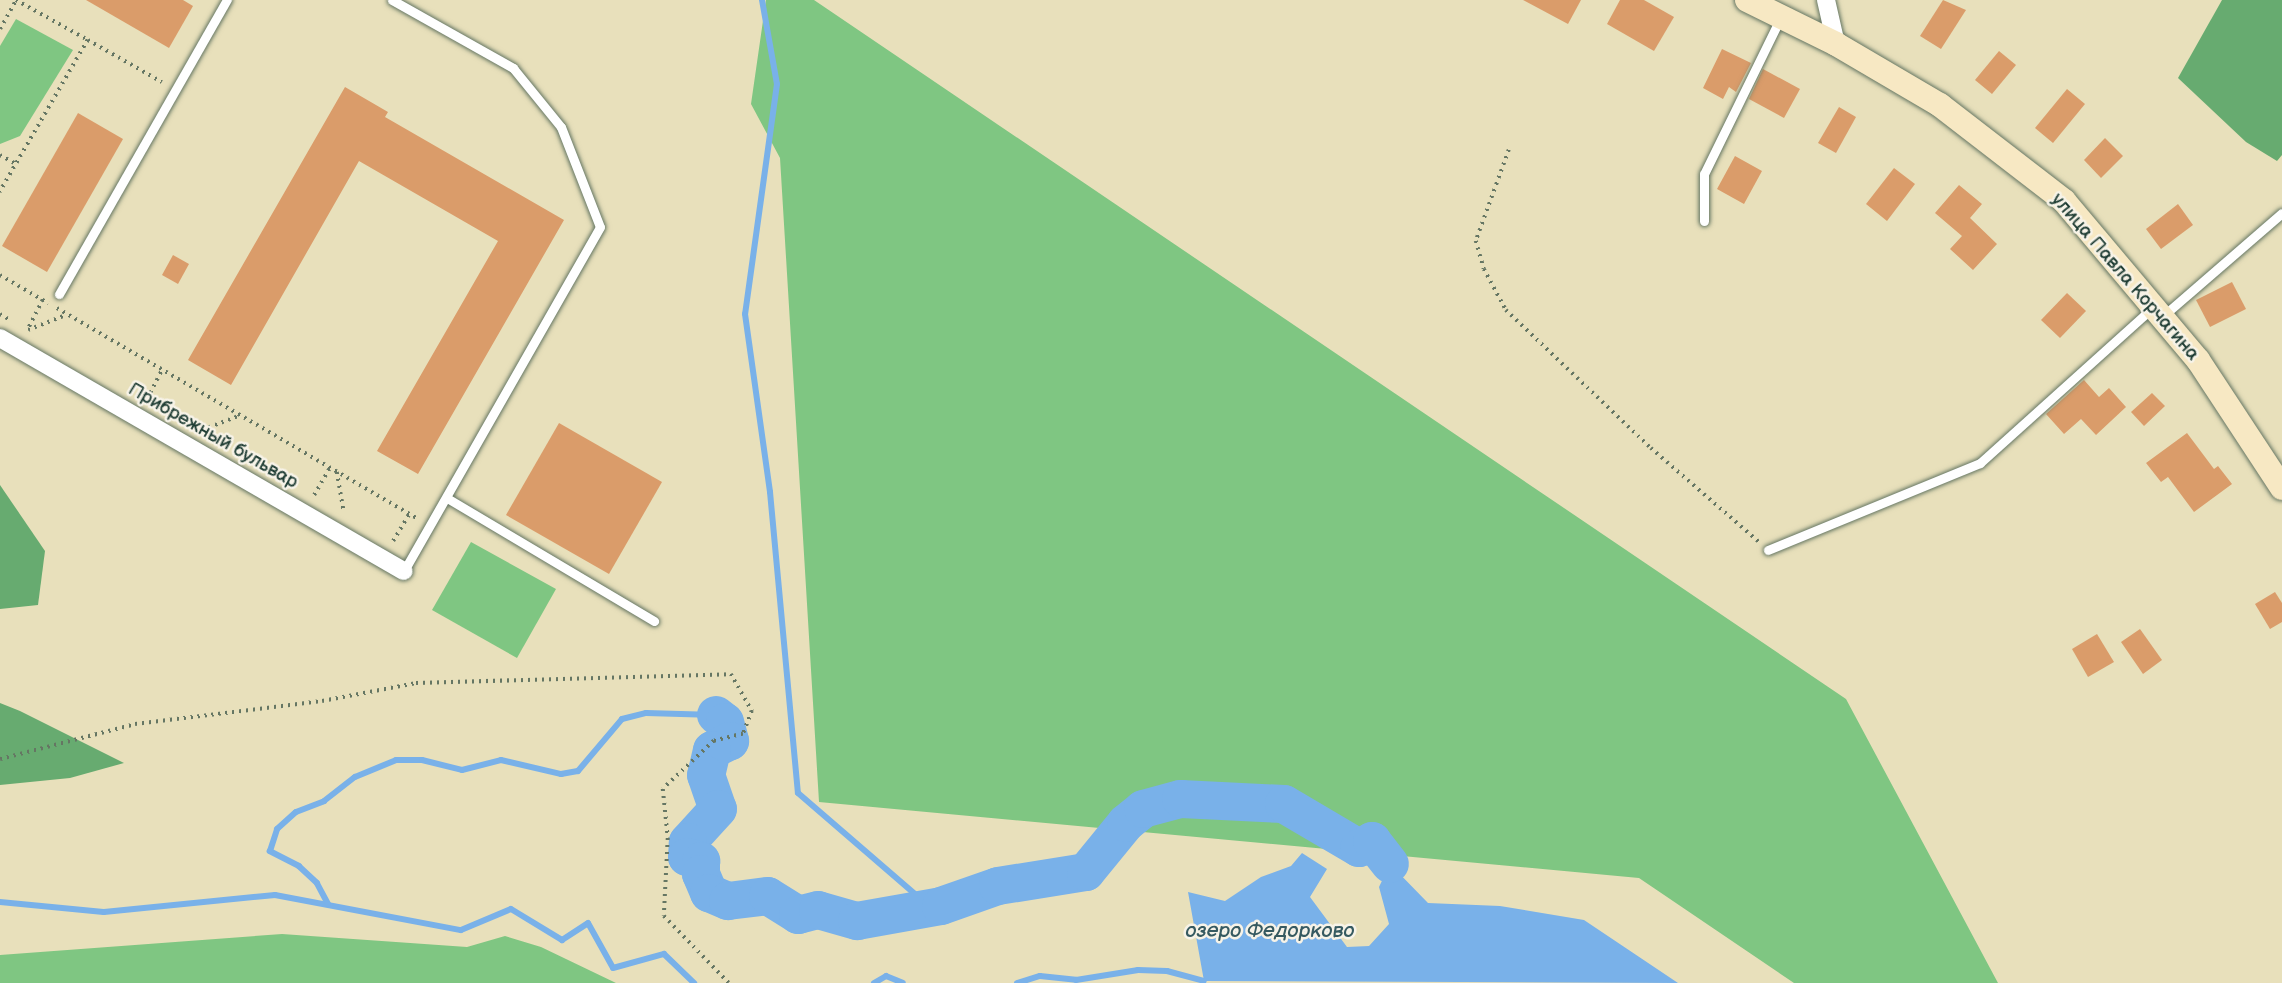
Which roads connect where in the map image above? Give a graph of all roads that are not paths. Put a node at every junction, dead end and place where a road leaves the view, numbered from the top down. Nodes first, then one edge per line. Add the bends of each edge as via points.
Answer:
1 (227, 0) edge
2 (392, 0) edge
3 (1747, 0) edge
4 (1826, 0) edge
5 (1781, 17) junction
6 (1836, 44) junction
7 (2282, 213) edge
8 (1704, 220) dead end
9 (60, 294) dead end
10 (2158, 312) junction
11 (0, 338) edge
12 (2282, 488) edge
13 (447, 498) junction
14 (1768, 550) road end
15 (404, 571) joint
16 (654, 621) dead end

1 - 9 lane
2 - 13 lane via 513,68 561,127 600,227
3 - 5 main road, улица Павла Корчагина
4 - 6 street
5 - 6 main road, улица Павла Корчагина
5 - 8 lane via 1704,174
6 - 10 main road, улица Павла Корчагина via 1940,105 2064,201
7 - 10 lane
10 - 12 main road, улица Павла Корчагина via 2198,360
10 - 14 lane via 1980,463
11 - 15 street, Прибрежный бульвар
13 - 15 lane
13 - 16 lane

